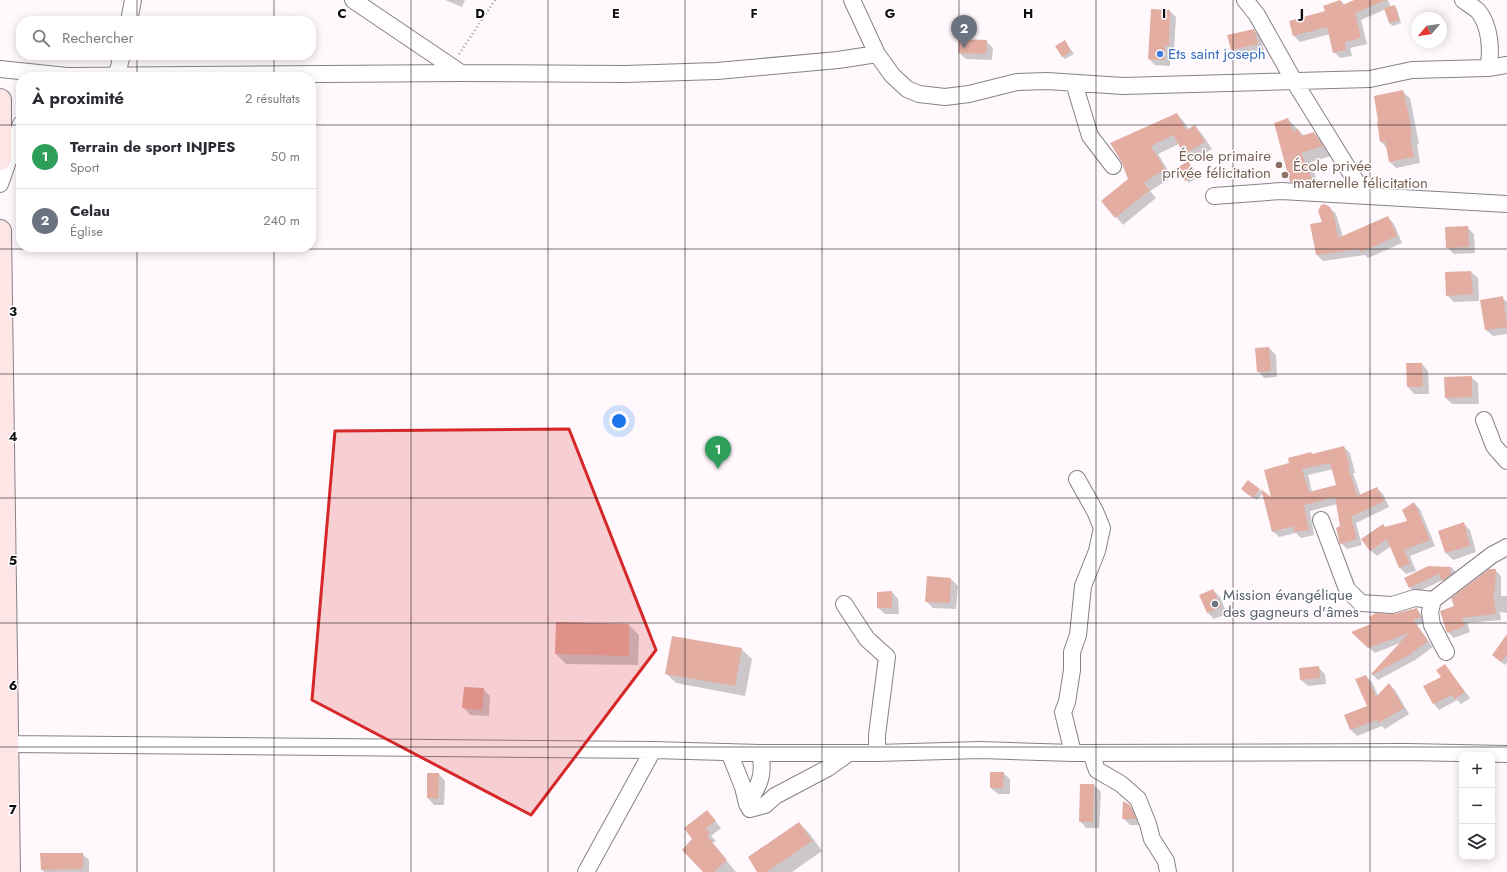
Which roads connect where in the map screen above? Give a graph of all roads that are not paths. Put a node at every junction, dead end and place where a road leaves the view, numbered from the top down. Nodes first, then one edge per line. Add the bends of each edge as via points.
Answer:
1 (133, 0) edge
2 (353, 0) edge
3 (852, 0) edge
4 (1245, 0) edge
5 (1463, 0) edge
6 (130, 16) edge
7 (877, 54) junction
8 (121, 60) edge
9 (1507, 64) edge
10 (0, 68) edge
11 (1488, 68) junction
12 (456, 70) junction
13 (32, 72) edge
14 (118, 72) edge
15 (287, 72) edge
16 (1294, 81) junction
17 (1074, 83) junction
18 (0, 100) edge
19 (16, 138) edge
20 (0, 159) edge
21 (1113, 166) dead end
22 (0, 184) edge
23 (1214, 196) dead end
24 (1365, 196) junction
25 (1507, 204) edge
26 (0, 231) edge
27 (1484, 420) dead end
28 (1507, 461) edge
29 (1077, 479) dead end
30 (1320, 520) dead end
31 (1507, 538) edge
32 (1507, 547) edge
33 (1492, 555) junction
34 (1433, 600) junction
35 (844, 604) dead end
36 (1446, 652) dead end
37 (4, 742) edge
38 (653, 750) junction
39 (728, 752) junction
40 (849, 752) junction
41 (760, 753) junction
42 (877, 753) junction
43 (1073, 753) junction
44 (1091, 753) junction
45 (1507, 754) edge
46 (747, 804) junction
47 (9, 872) edge
48 (586, 872) edge
49 (1168, 872) edge

1 - 6 street
2 - 12 street
3 - 7 street
4 - 16 street via 1257,15
5 - 11 street via 1478,12 1487,29 1490,56
7 - 12 street via 717,71 625,74
7 - 17 street via 892,75 907,89 919,94 945,97 1017,82
8 - 14 street
9 - 11 street
10 - 13 street
11 - 16 street via 1412,70 1370,79
12 - 15 street
16 - 17 street via 1123,86
16 - 24 street
17 - 21 street via 1090,136
18 - 20 street
19 - 22 street
23 - 24 street via 1281,191
24 - 25 street
26 - 37 street
27 - 28 street via 1494,446
29 - 43 street via 1102,528 1095,558 1083,586 1078,635 1072,652 1072,670 1063,712
30 - 34 street via 1347,589 1361,602 1392,605 1415,598
31 - 33 street
32 - 33 street
33 - 34 street
34 - 36 street via 1430,612 1432,625
35 - 42 street via 867,639 887,657
37 - 38 street
37 - 47 street
38 - 39 street
38 - 48 street
39 - 41 street
39 - 46 street via 743,787
40 - 41 street
40 - 42 street
40 - 46 street via 828,768 775,796 765,805 750,809
41 - 46 street via 762,776
42 - 43 street via 980,750
43 - 44 street
44 - 45 street
44 - 49 street via 1097,770 1121,784 1138,799 1152,839 1166,862

